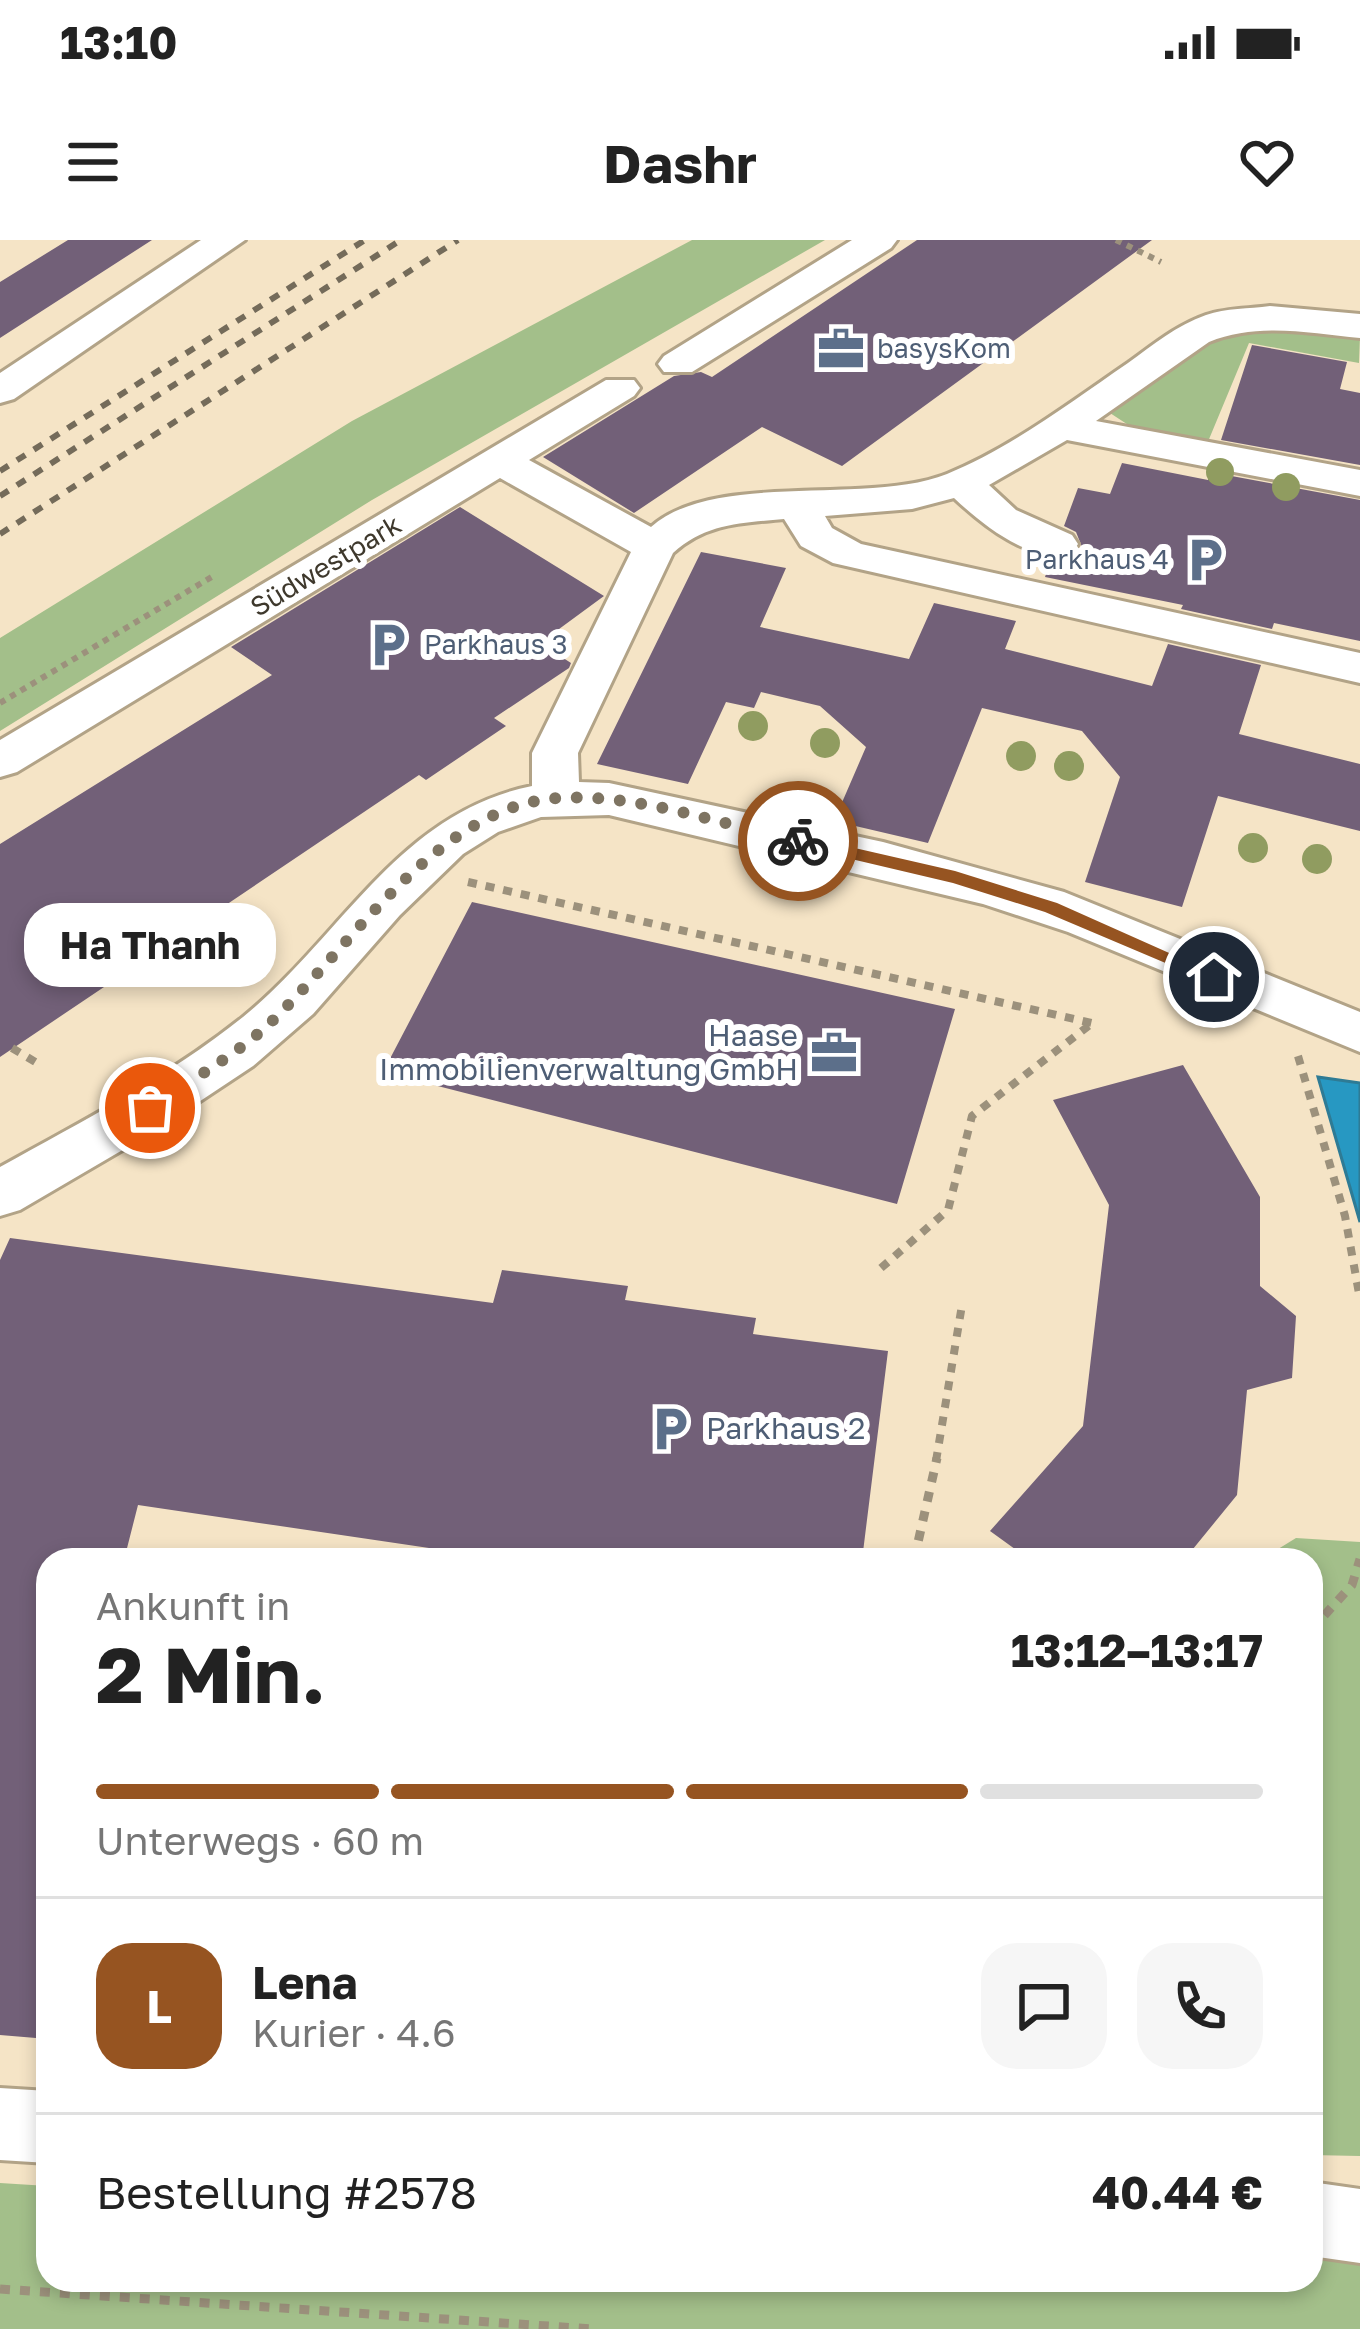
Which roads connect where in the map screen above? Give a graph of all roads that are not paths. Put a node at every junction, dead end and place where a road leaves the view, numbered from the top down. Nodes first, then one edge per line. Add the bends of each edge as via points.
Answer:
1 (226, 240) edge
2 (878, 240) edge
3 (1360, 326) edge
4 (677, 364) dead end
5 (620, 388) dead end
6 (1, 389) edge
7 (1061, 427) junction
8 (500, 461) junction
9 (962, 483) junction
10 (1360, 483) edge
11 (799, 508) junction
12 (1057, 544) dead end
13 (655, 547) junction
14 (1360, 668) edge
15 (0, 761) edge
16 (556, 798) junction
17 (1338, 1025) edge
18 (0, 1194) edge
19 (0, 2124) edge
20 (36, 2126) edge
21 (1323, 2220) edge
22 (1360, 2225) edge

1 - 6 street via 34,349
2 - 4 street
3 - 7 street via 1270,318 1221,323
5 - 8 street, Südwestpark
7 - 9 street
7 - 10 street
8 - 13 street
8 - 15 street, Südwestpark
9 - 11 street
9 - 12 street via 1001,519
11 - 13 street via 700,517
11 - 14 street via 816,537 848,554
13 - 16 street via 555,753
16 - 17 street via 609,799 955,877 1118,933
16 - 18 street via 474,824 417,870 266,1027 150,1108
19 - 20 street
21 - 22 street

